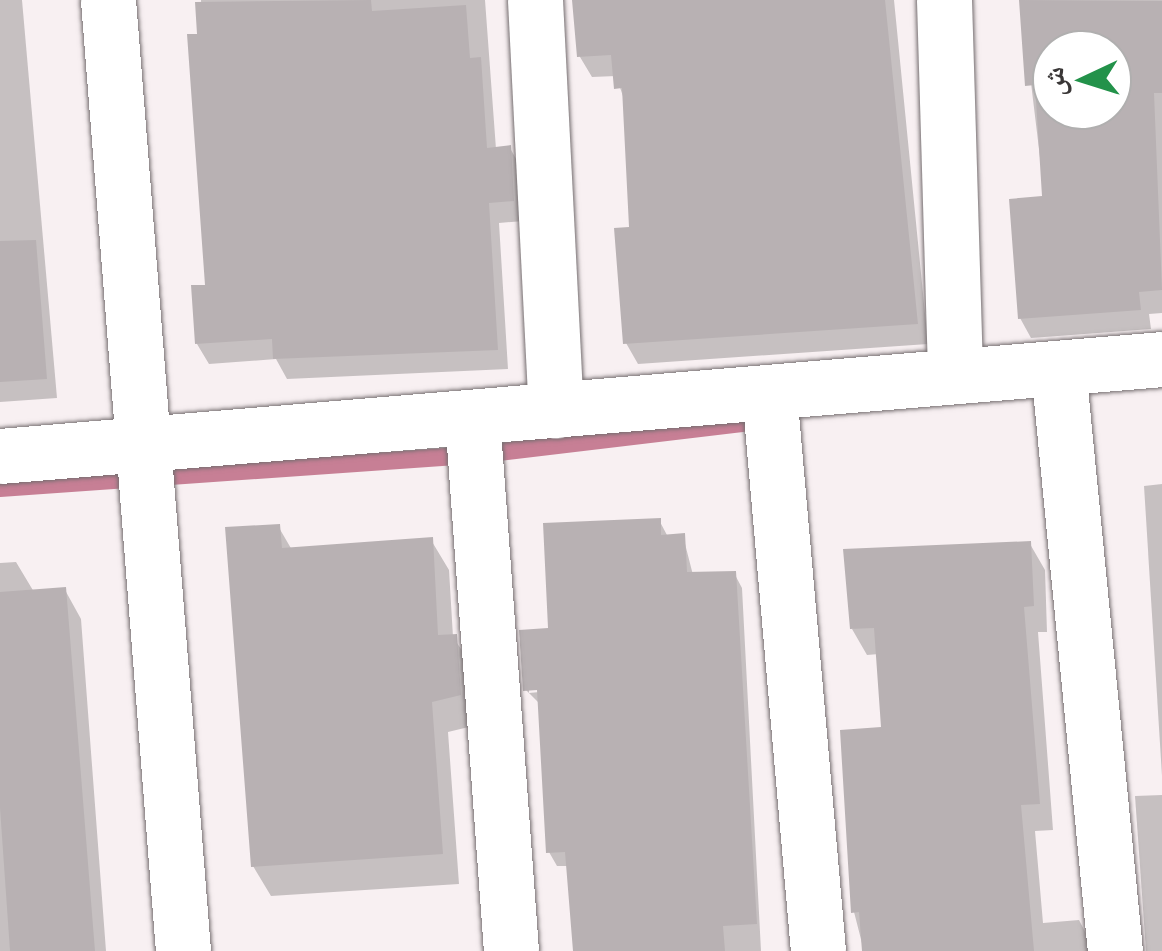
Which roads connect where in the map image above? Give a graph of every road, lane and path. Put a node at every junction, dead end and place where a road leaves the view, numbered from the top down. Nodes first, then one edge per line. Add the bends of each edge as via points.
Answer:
1 (108, 0) edge
2 (535, 0) edge
3 (944, 0) edge
4 (1162, 359) edge
5 (1058, 368) junction
6 (956, 376) junction
7 (770, 392) junction
8 (556, 410) junction
9 (472, 416) junction
10 (144, 444) junction
11 (0, 456) edge
12 (183, 951) edge
13 (511, 951) edge
14 (818, 951) edge
15 (1115, 951) edge

1 - 10 street
2 - 8 street
3 - 6 street
4 - 5 street
5 - 6 street
5 - 15 street
6 - 7 street
7 - 8 street
7 - 14 street
8 - 9 street
9 - 10 street
9 - 13 street
10 - 11 street
10 - 12 street

